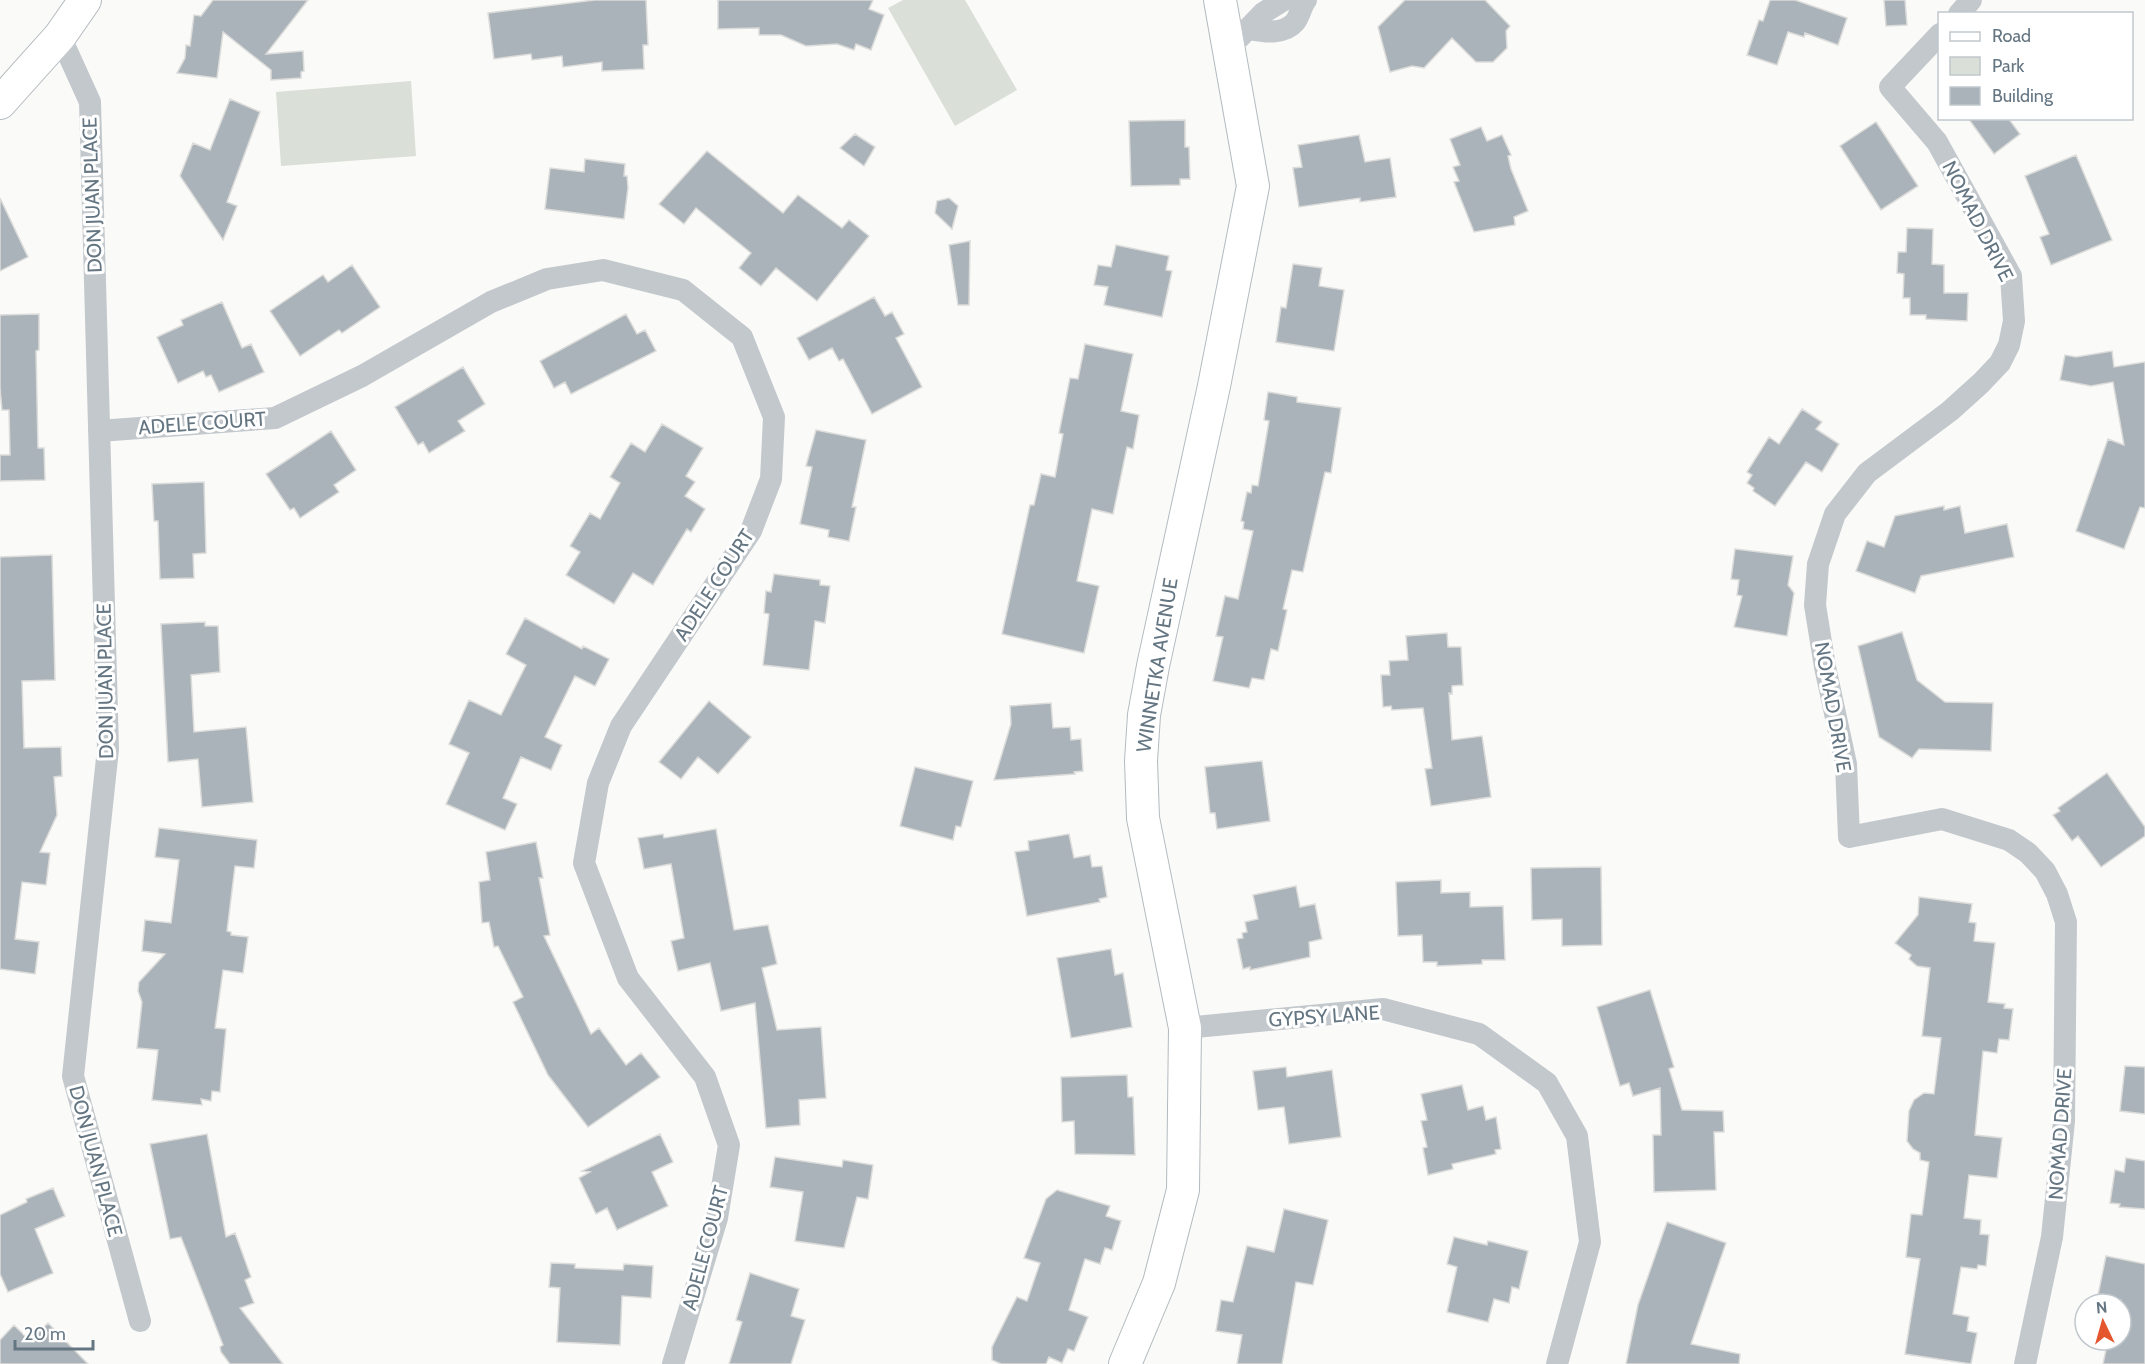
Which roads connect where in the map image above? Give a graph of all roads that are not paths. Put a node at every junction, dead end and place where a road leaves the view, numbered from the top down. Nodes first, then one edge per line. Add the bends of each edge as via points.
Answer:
1 (85, 0) edge
2 (1221, 0) edge
3 (1284, 0) edge
4 (1306, 0) edge
5 (1971, 0) edge
6 (1961, 12) edge
7 (60, 36) junction
8 (1938, 36) edge
9 (1239, 38) junction
10 (0, 103) edge
11 (99, 431) junction
12 (1185, 1029) junction
13 (140, 1321) dead end
14 (673, 1364) edge
15 (1125, 1364) edge
16 (1557, 1364) edge
17 (2025, 1364) edge

1 - 7 main road
2 - 9 main road, WINNETKA AVENUE
3 - 9 street via 1263,12
4 - 9 street via 1295,22 1284,29
5 - 6 street
7 - 10 main road
7 - 11 street, DON JUAN PLACE via 90,102
8 - 17 street, NOMAD DRIVE via 1890,87 1937,142 2011,276 2014,298 2009,345 2000,363 1981,383 1867,473 1835,514 1818,564 1815,605 1846,764 1849,837 1942,819 2009,840 2045,871 2066,922 2062,1133 2052,1237
9 - 12 main road, WINNETKA AVENUE via 1252,186 1144,715 1141,761 1143,818
11 - 13 street, DON JUAN PLACE via 108,749 73,1076
11 - 14 street, ADELE COURT via 275,418 362,376 491,302 547,279 603,270 683,290 742,337 774,417 771,479 751,531 621,726 598,783 584,863 628,978 705,1077 729,1145 717,1218
12 - 15 main road, WINNETKA AVENUE via 1183,1190 1159,1283
12 - 16 street, GYPSY LANE via 1383,1009 1479,1035 1547,1083 1577,1136 1590,1242

